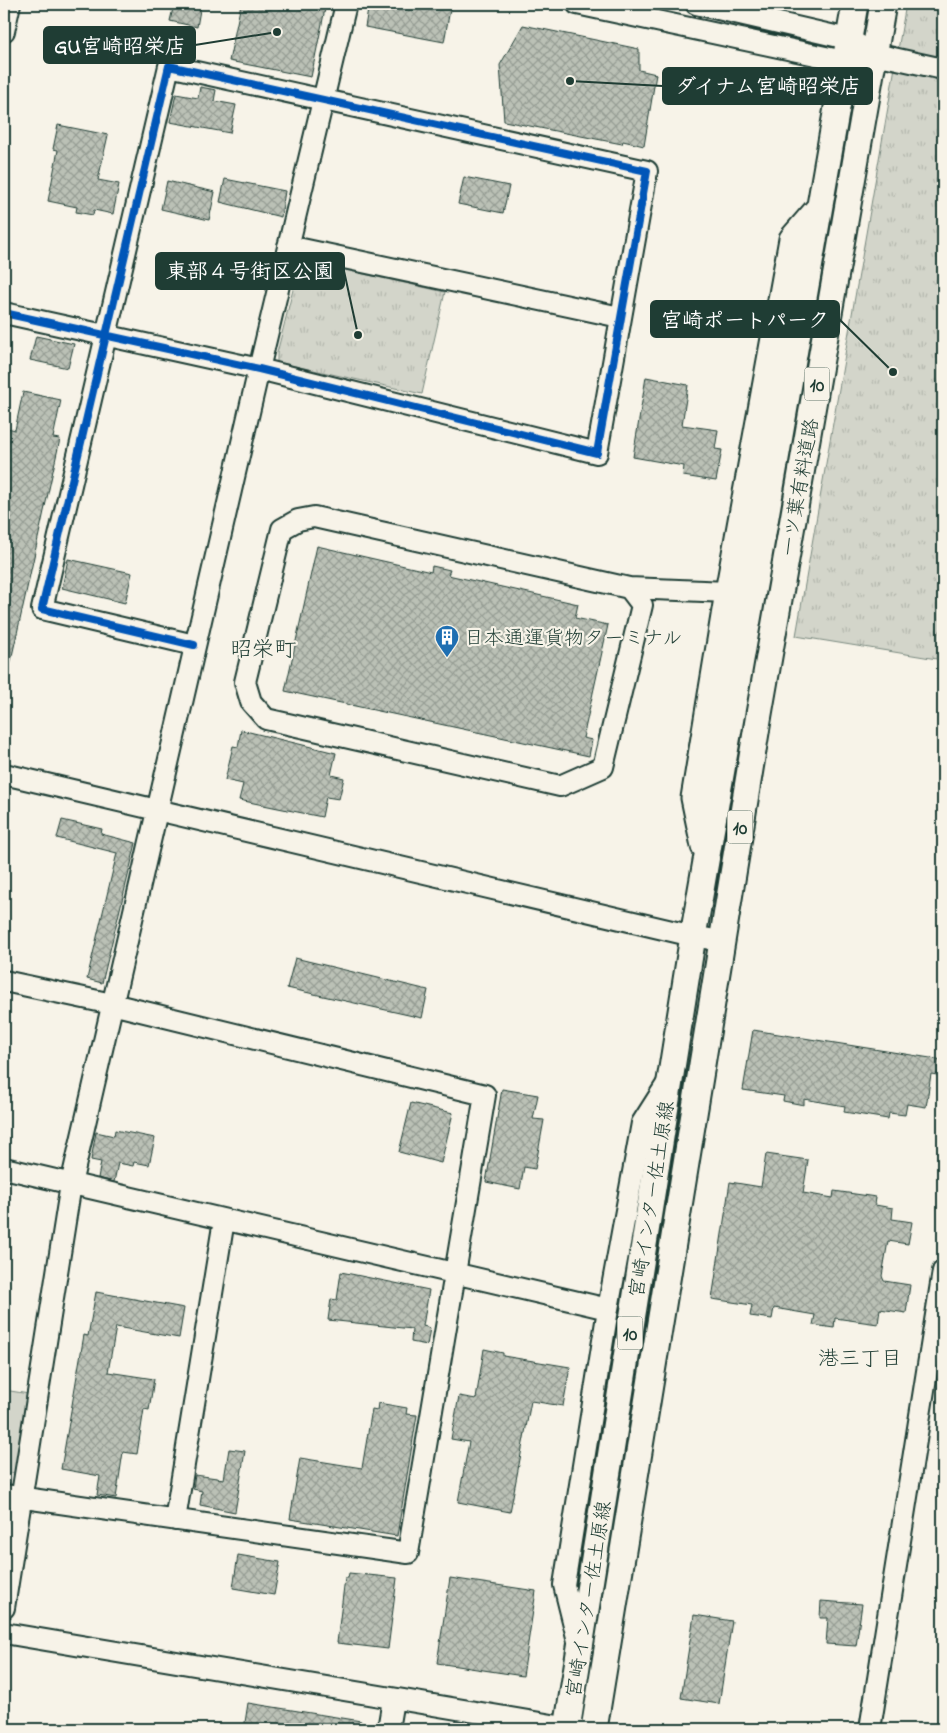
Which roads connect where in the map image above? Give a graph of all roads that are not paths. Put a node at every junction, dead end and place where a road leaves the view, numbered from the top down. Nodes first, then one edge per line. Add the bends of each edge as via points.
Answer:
1 (10, 4) edge
2 (346, 4) edge
3 (577, 4) edge
4 (696, 4) edge
5 (856, 4) edge
6 (883, 4) edge
7 (4, 26) edge
8 (846, 50) junction
9 (875, 54) junction
10 (943, 69) edge
11 (323, 100) junction
12 (818, 209) junction
13 (288, 246) junction
14 (4, 313) edge
15 (620, 317) junction
16 (105, 336) junction
17 (259, 368) junction
18 (629, 588) junction
19 (728, 592) junction
20 (194, 645) junction
21 (4, 774) edge
22 (156, 811) junction
23 (707, 861) junction
24 (694, 936) junction
25 (721, 941) junction
26 (4, 981) edge
27 (112, 1004) junction
28 (671, 1078) junction
29 (4, 1168) edge
30 (71, 1184) junction
31 (224, 1220) junction
32 (943, 1271) edge
33 (454, 1273) junction
34 (942, 1290) edge
35 (608, 1309) junction
36 (13, 1496) edge
37 (176, 1520) junction
38 (4, 1608) edge
39 (4, 1633) edge
40 (580, 1649) junction
41 (394, 1700) junction
42 (388, 1729) edge
43 (570, 1729) edge
44 (594, 1729) edge
45 (870, 1729) edge

1 - 7 street
2 - 11 street
3 - 8 street
4 - 8 street
5 - 8 main road, 一ツ葉有料道路 / 10
6 - 9 main road, 一ツ葉有料道路 / 10
8 - 9 street
8 - 12 main road, 一ツ葉有料道路 / 10
9 - 10 street
9 - 25 main road, 一ツ葉有料道路 / 10
11 - 13 street
11 - 15 street via 647,171
11 - 16 street via 169,66
12 - 19 main road via 792,239
12 - 23 main road, 一ツ葉有料道路 / 10
13 - 15 street
13 - 17 street
14 - 16 street
15 - 17 street via 597,453
16 - 17 street
16 - 20 street via 42,609
17 - 20 street
18 - 18 street via 314,517 298,520 282,529 245,682 251,702 266,719 560,786 602,767 642,605
18 - 19 street
19 - 23 main road via 694,798
20 - 22 street
21 - 22 street
22 - 24 street
22 - 27 street
23 - 24 main road, 一ツ葉有料道路 / 10
24 - 25 street
24 - 28 main road, 宮崎インター佐土原線 / 10
25 - 44 main road, 宮崎インター佐土原線 / 10
26 - 27 street
27 - 30 street
27 - 33 street via 485,1094
28 - 35 street via 642,1123
28 - 40 main road, 宮崎インター佐土原線 / 10
29 - 30 street
30 - 31 street
30 - 36 street
31 - 33 street
31 - 37 street
32 - 34 street
33 - 35 street
33 - 37 street via 408,1553
34 - 45 street
35 - 40 street via 564,1585
36 - 37 street
36 - 38 street
39 - 41 street
40 - 43 main road, 宮崎インター佐土原線 / 10
41 - 42 street
41 - 43 street

